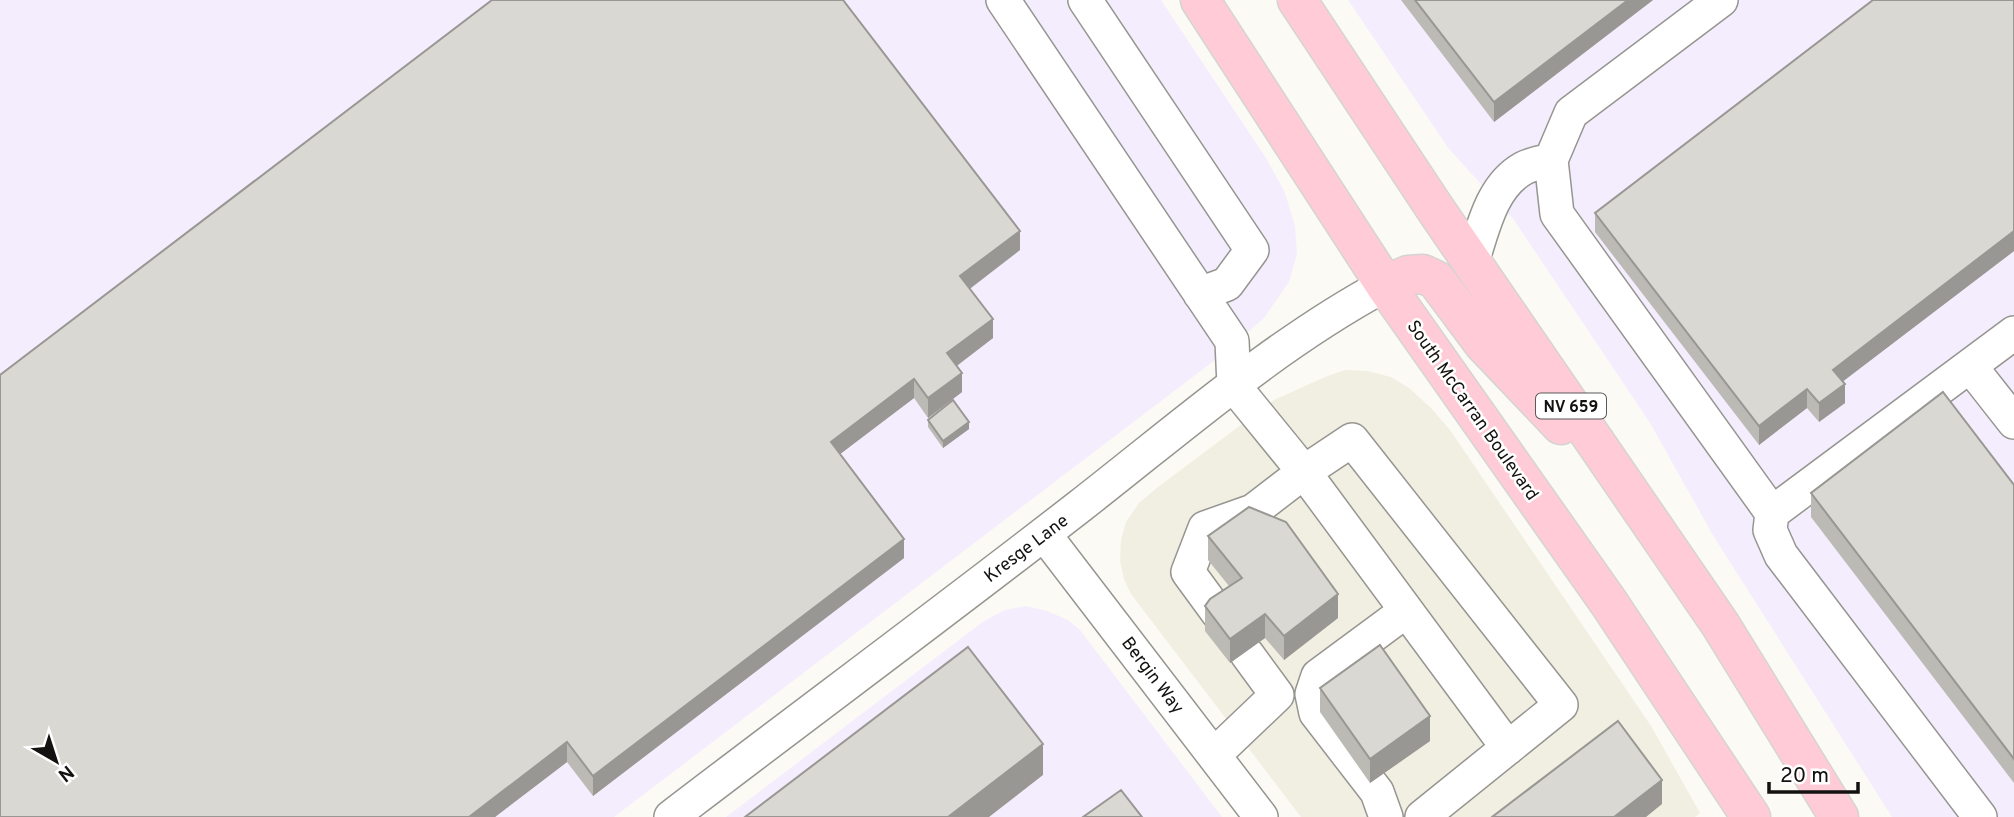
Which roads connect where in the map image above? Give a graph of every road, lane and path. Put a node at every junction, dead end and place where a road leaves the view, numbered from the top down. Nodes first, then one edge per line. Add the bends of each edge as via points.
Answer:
1 (1003, 0) edge
2 (1085, 0) edge
3 (1200, 0) edge
4 (1297, 0) edge
5 (1721, 0) edge
6 (1551, 160) junction
7 (1472, 262) junction
8 (1385, 285) junction
9 (1200, 295) junction
10 (2014, 333) edge
11 (1970, 366) junction
12 (1234, 386) junction
13 (2014, 422) edge
14 (1304, 472) junction
15 (1641, 508) junction
16 (1772, 513) junction
17 (1044, 534) junction
18 (1406, 611) junction
19 (1218, 613) edge
20 (1247, 654) edge
21 (1508, 748) junction
22 (1214, 755) junction
23 (671, 817) edge
24 (1261, 817) edge
25 (1386, 817) edge
26 (1422, 817) edge
27 (1751, 817) edge
28 (1839, 817) edge
29 (1980, 817) edge

1 - 9 street
2 - 9 street via 1252,250 1227,284
3 - 8 main road, South McCarran Boulevard
4 - 7 main road, NV 659
5 - 6 street via 1571,113
6 - 7 street via 1524,168 1503,184
6 - 16 street via 1557,214
7 - 15 main road, NV 659
8 - 12 street, Kresge Lane via 1312,327
8 - 15 main road via 1408,275 1423,274 1436,280 1483,344
8 - 27 main road, South McCarran Boulevard via 1609,603
9 - 12 street via 1232,341
10 - 11 street
11 - 13 street
11 - 16 street
12 - 14 street
12 - 17 street, Kresge Lane
14 - 18 street
14 - 19 street via 1253,511 1205,528 1188,572
14 - 21 street via 1352,440 1561,705
15 - 28 main road, NV 659 via 1720,624
16 - 29 street via 1770,530 1781,555
17 - 22 street, Bergin Way
17 - 23 street, Kresge Lane
18 - 21 street
18 - 25 street via 1318,676 1311,694 1316,713 1377,792
20 - 22 street via 1277,695
21 - 26 street
22 - 24 street, Bergin Way

